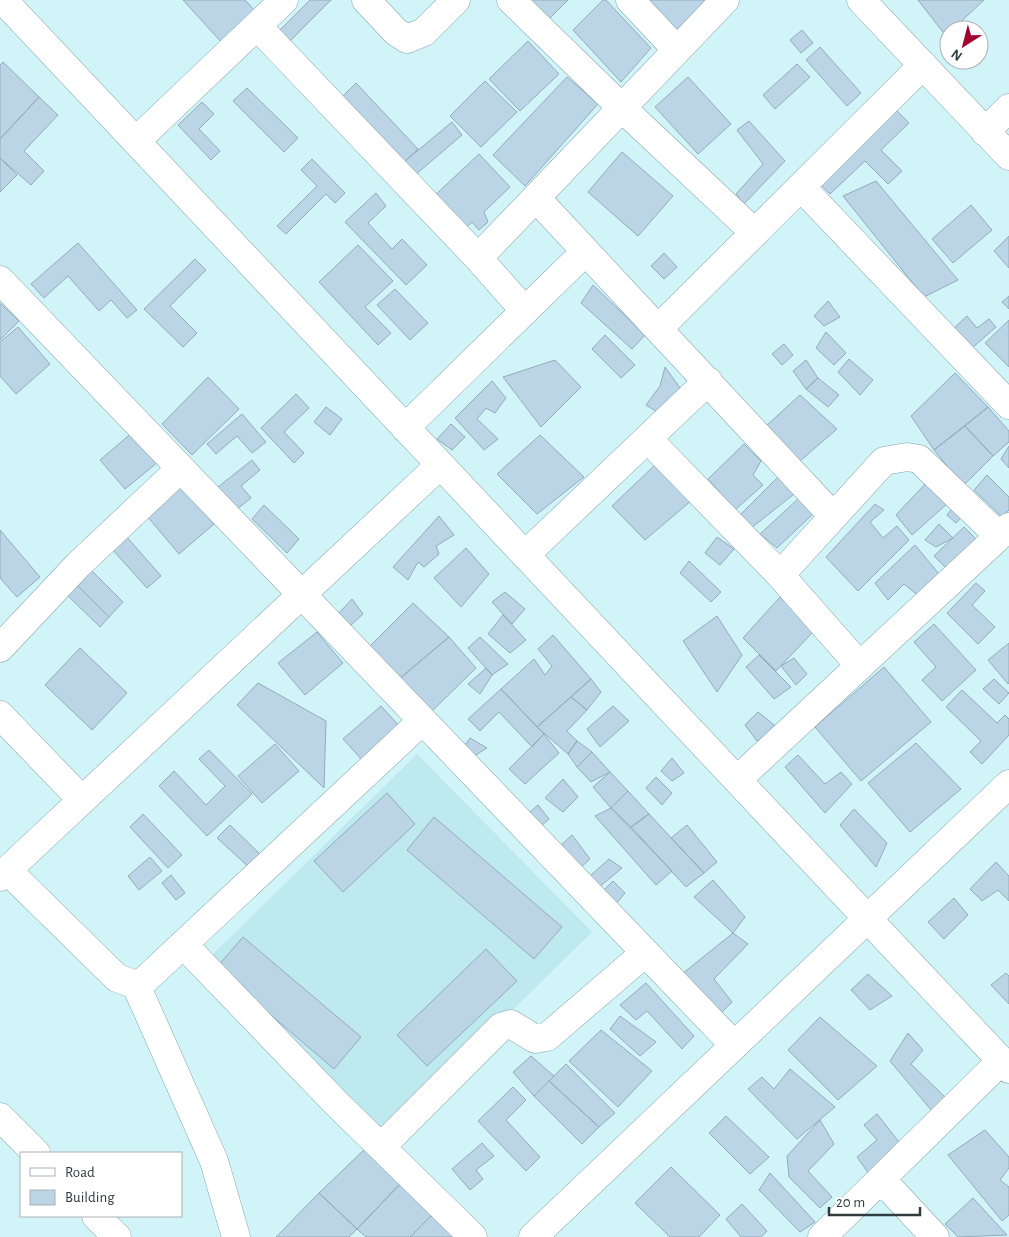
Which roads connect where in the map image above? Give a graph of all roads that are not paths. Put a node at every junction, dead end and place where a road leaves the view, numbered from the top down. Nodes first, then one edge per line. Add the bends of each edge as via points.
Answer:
1 (284, 0) edge
2 (366, 0) edge
3 (456, 0) edge
4 (511, 0) edge
5 (630, 0) edge
6 (725, 0) edge
7 (862, 0) edge
8 (3, 2) edge
9 (257, 26) junction
10 (677, 50) junction
11 (923, 65) junction
12 (622, 108) junction
13 (1009, 108) edge
14 (985, 132) junction
15 (136, 142) junction
16 (1009, 156) edge
17 (801, 187) junction
18 (536, 198) junction
19 (755, 233) junction
20 (585, 252) junction
21 (478, 258) junction
22 (0, 280) edge
23 (525, 311) junction
24 (658, 329) junction
25 (708, 381) junction
26 (1009, 405) edge
27 (405, 428) junction
28 (648, 439) junction
29 (440, 465) junction
30 (180, 469) junction
31 (833, 516) junction
32 (1004, 531) edge
33 (525, 555) junction
34 (780, 575) junction
35 (301, 595) junction
36 (0, 648) edge
37 (860, 666) junction
38 (0, 715) edge
39 (422, 721) junction
40 (737, 780) junction
41 (1009, 784) edge
42 (82, 800) junction
43 (4, 874) edge
44 (867, 918) junction
45 (183, 944) junction
46 (645, 953) junction
47 (136, 985) junction
48 (734, 1045) junction
49 (1005, 1065) edge
50 (0, 1117) edge
51 (381, 1147) junction
52 (35, 1152) edge
53 (881, 1179) junction
54 (236, 1237) edge
55 (473, 1237) edge
56 (532, 1237) edge
57 (822, 1237) edge
58 (935, 1237) edge

1 - 9 street
2 - 3 street via 396,32 407,39 424,32
4 - 12 street
5 - 10 street
6 - 10 street
7 - 11 street
8 - 15 street
9 - 15 street
9 - 21 street
10 - 12 street
11 - 14 street
11 - 17 street
12 - 18 street
12 - 19 street
13 - 14 street
14 - 16 street
15 - 27 street
17 - 19 street
17 - 26 street
18 - 20 street
18 - 21 street
19 - 24 street
20 - 23 street
20 - 24 street
21 - 23 street
22 - 30 street
23 - 27 street
24 - 25 street
25 - 28 street
25 - 31 street
27 - 29 street
28 - 33 street
28 - 34 street
29 - 33 street
29 - 35 street
30 - 35 street
30 - 36 street via 78,565
31 - 32 street via 884,461 919,458
31 - 34 street
32 - 37 street
33 - 40 street
34 - 37 street
35 - 39 street
35 - 42 street
37 - 40 street
38 - 42 street
39 - 45 street
39 - 46 street
40 - 44 street
41 - 44 street
42 - 43 street
43 - 47 street via 117,978
44 - 48 street
44 - 49 street
45 - 47 street
45 - 51 street
46 - 48 street
46 - 51 street via 547,1037 535,1039 512,1024 500,1027
47 - 54 street via 214,1161
48 - 56 street
49 - 53 street
50 - 52 street
51 - 55 street
53 - 57 street
53 - 58 street

